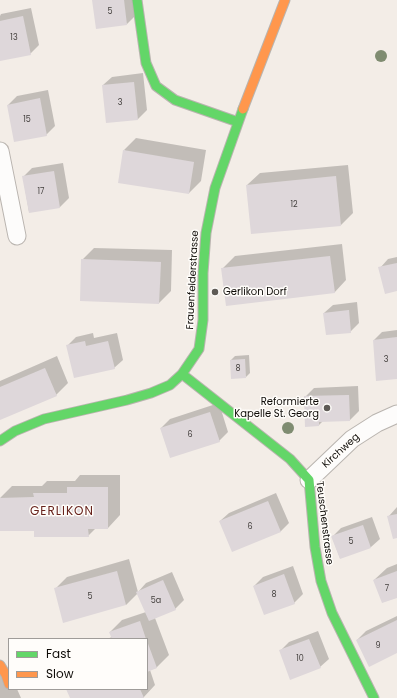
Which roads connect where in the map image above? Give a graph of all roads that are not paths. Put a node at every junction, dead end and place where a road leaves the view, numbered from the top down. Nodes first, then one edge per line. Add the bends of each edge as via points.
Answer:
1 (138, 0) edge
2 (285, 0) edge
3 (238, 122) junction
4 (0, 151) edge
5 (17, 236) dead end
6 (182, 374) junction
7 (397, 414) edge
8 (0, 441) edge
9 (309, 480) junction
10 (0, 665) edge
11 (8, 681) edge
12 (374, 698) edge

1 - 3 street via 146,63 156,86 175,100
2 - 3 street, Frauenfelderstrasse
3 - 6 street, Frauenfelderstrasse via 215,188 206,233 203,320 199,349
4 - 5 street
6 - 8 street, Frauenfelderstrasse via 170,385 151,394 44,419 15,431
6 - 9 street, Teuschenstrasse via 290,459
7 - 9 street, Kirchweg via 376,423 352,439
9 - 12 street, Teuschenstrasse via 321,581 332,613
10 - 11 street

